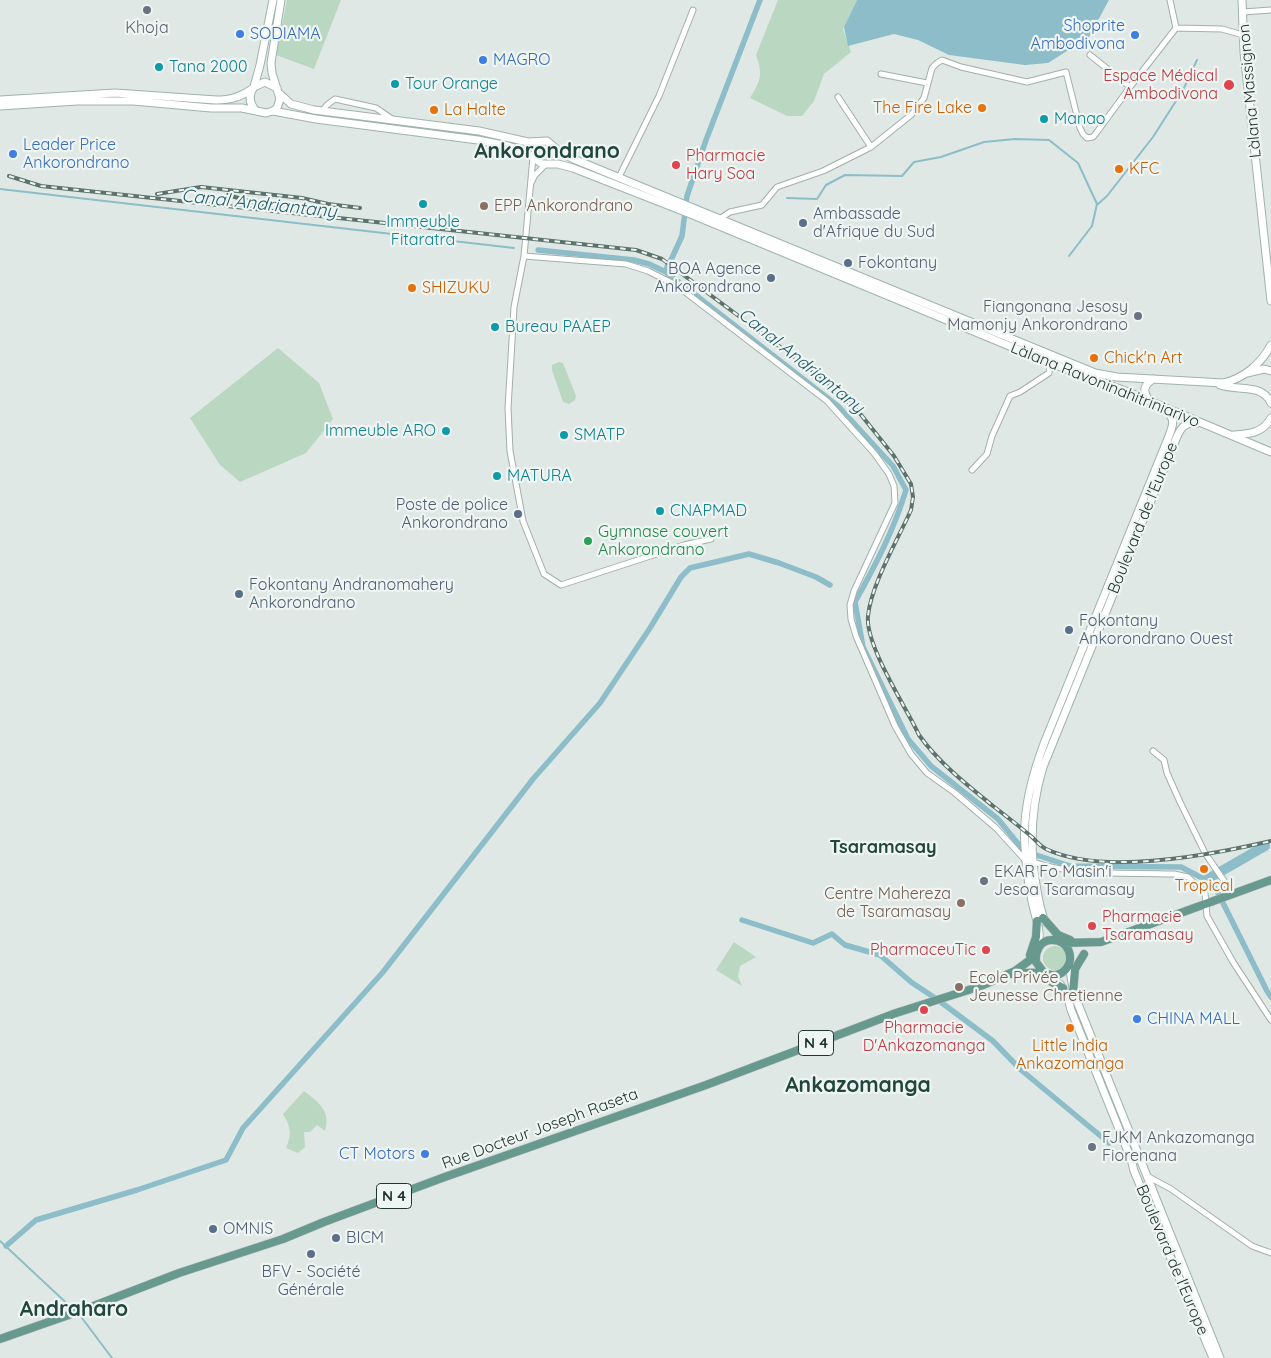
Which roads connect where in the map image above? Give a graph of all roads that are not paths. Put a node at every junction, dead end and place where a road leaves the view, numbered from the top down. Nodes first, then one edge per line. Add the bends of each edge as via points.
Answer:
1 (273, 0) edge
2 (281, 0) edge
3 (1170, 0) edge
4 (1242, 0) edge
5 (693, 10) dead end
6 (1271, 10) edge
7 (1242, 12) junction
8 (1176, 28) junction
9 (1243, 35) junction
10 (1090, 55) dead end
11 (881, 74) dead end
12 (927, 83) junction
13 (1130, 87) junction
14 (253, 88) junction
15 (278, 91) junction
16 (838, 97) dead end
17 (0, 100) edge
18 (0, 106) edge
19 (256, 111) junction
20 (273, 111) junction
21 (322, 111) junction
22 (395, 121) junction
23 (538, 142) junction
24 (871, 147) junction
25 (555, 148) junction
26 (533, 157) junction
27 (548, 163) junction
28 (619, 177) junction
29 (530, 185) junction
30 (681, 206) junction
31 (688, 209) junction
32 (720, 218) junction
33 (524, 256) junction
34 (1271, 301) edge
35 (1271, 345) edge
36 (1271, 359) edge
37 (1054, 361) junction
38 (1257, 368) junction
39 (1271, 371) edge
40 (1131, 378) junction
41 (1154, 379) junction
42 (1220, 383) junction
43 (1122, 389) junction
44 (1150, 401) junction
45 (1271, 403) edge
46 (1164, 408) junction
47 (1271, 418) edge
48 (1205, 424) junction
49 (1231, 435) junction
50 (1254, 445) junction
51 (1271, 446) edge
52 (1271, 452) edge
53 (972, 470) dead end
54 (712, 539) dead end
55 (1153, 751) dead end
56 (1029, 859) junction
57 (1271, 880) edge
58 (1229, 895) junction
59 (1209, 902) junction
60 (1040, 920) junction
61 (1102, 942) junction
62 (1063, 943) junction
63 (1084, 944) junction
64 (1037, 951) junction
65 (1084, 954) junction
66 (1069, 964) junction
67 (1025, 969) junction
68 (1045, 973) junction
69 (1062, 988) junction
70 (1073, 992) junction
71 (1271, 1020) edge
72 (1147, 1176) junction
73 (1271, 1253) edge
74 (0, 1339) edge
75 (1213, 1358) edge
76 (1220, 1358) edge

1 - 14 main road
2 - 15 main road via 271,56 272,74
3 - 8 street
4 - 7 main road, Làlana Massignon
5 - 28 street via 659,96
6 - 7 street
7 - 9 main road, Làlana Massignon
8 - 9 street via 1222,29
8 - 13 street
9 - 34 main road, Làlana Massignon
10 - 13 street
11 - 12 street
12 - 13 street via 932,68 942,60 1028,82 1066,72 1080,128 1088,138 1093,137
12 - 24 street via 924,98 911,115
14 - 15 main road via 265,82
14 - 17 main road via 230,100 115,93
14 - 19 main road via 249,98
15 - 20 main road via 279,104
15 - 21 main road, Làlana Ravoninahitriniarivo via 291,104
16 - 24 street
18 - 19 main road via 117,100
19 - 20 main road via 266,114
20 - 26 main road, Làlana Ravoninahitriniarivo via 469,139 508,146
21 - 22 main road, Làlana Ravoninahitriniarivo
21 - 22 street via 335,99 376,108
22 - 23 main road, Làlana Ravoninahitriniarivo
23 - 25 main road, Làlana Ravoninahitriniarivo via 544,140
23 - 26 main road
24 - 32 street via 823,171 777,187 762,205 730,212
25 - 27 main road via 554,158
25 - 28 main road, Làlana Ravoninahitriniarivo via 568,157
26 - 27 main road, Làlana Ravoninahitriniarivo via 539,163
26 - 29 street
27 - 29 street
27 - 30 main road, Làlana Ravoninahitriniarivo via 564,165
28 - 30 main road, Làlana Ravoninahitriniarivo
29 - 33 street
30 - 31 main road, Làlana Ravoninahitriniarivo
31 - 32 main road
31 - 37 main road, Làlana Ravoninahitriniarivo
32 - 37 main road
33 - 54 street via 514,307 508,408 510,451 523,520 544,574 561,585
33 - 56 street via 626,264 676,285 826,401 874,453 889,474 895,503 854,591 850,605 856,636 895,726 911,754 927,774 955,793
35 - 38 main road
36 - 38 main road
37 - 40 main road via 1095,373
37 - 43 main road, Làlana Ravoninahitriniarivo
37 - 53 street via 1049,373 1010,396 987,454
38 - 39 main road
38 - 42 main road via 1230,382
40 - 41 main road
40 - 43 main road via 1130,390
41 - 42 main road
41 - 44 main road via 1144,388
42 - 45 main road via 1260,392
43 - 44 main road, Làlana Ravoninahitriniarivo
44 - 46 main road, Làlana Ravoninahitriniarivo
46 - 48 main road, Làlana Ravoninahitriniarivo
46 - 56 main road, Boulevard de l'Europe via 1172,416 1172,428 1040,752 1029,796 1025,831
47 - 49 main road via 1258,432
48 - 49 main road, Làlana Ravoninahitriniarivo
48 - 56 main road, Boulevard de l'Europe via 1192,422 1184,425 1176,439 1047,753 1035,796
49 - 50 main road, Làlana Ravoninahitriniarivo
50 - 51 main road
50 - 52 main road, Làlana Ravoninahitriniarivo
55 - 58 street via 1164,760 1180,802
56 - 59 street via 1072,872 1188,877 1206,893
56 - 60 main road, Boulevard de l'Europe via 1032,904
57 - 58 main road
58 - 59 main road
59 - 61 main road
59 - 71 street via 1207,916
60 - 62 main road, Boulevard de l'Europe
60 - 63 main road via 1058,935
60 - 64 main road, Boulevard de l'Europe
60 - 67 main road
61 - 63 main road
61 - 65 main road
62 - 63 main road
62 - 64 main road via 1048,941
62 - 66 main road via 1069,950
64 - 67 main road
64 - 68 main road via 1036,962
65 - 66 main road
65 - 70 main road via 1076,969
66 - 68 main road via 1062,973
66 - 70 main road, Boulevard de l'Europe
67 - 68 main road, N 4
67 - 69 main road
67 - 74 main road, Rue Docteur Joseph Raseta / N 4
68 - 69 main road, Boulevard de l'Europe
69 - 75 main road, Boulevard de l'Europe
70 - 72 main road, Boulevard de l'Europe
72 - 73 street via 1252,1246
72 - 76 main road, Boulevard de l'Europe

